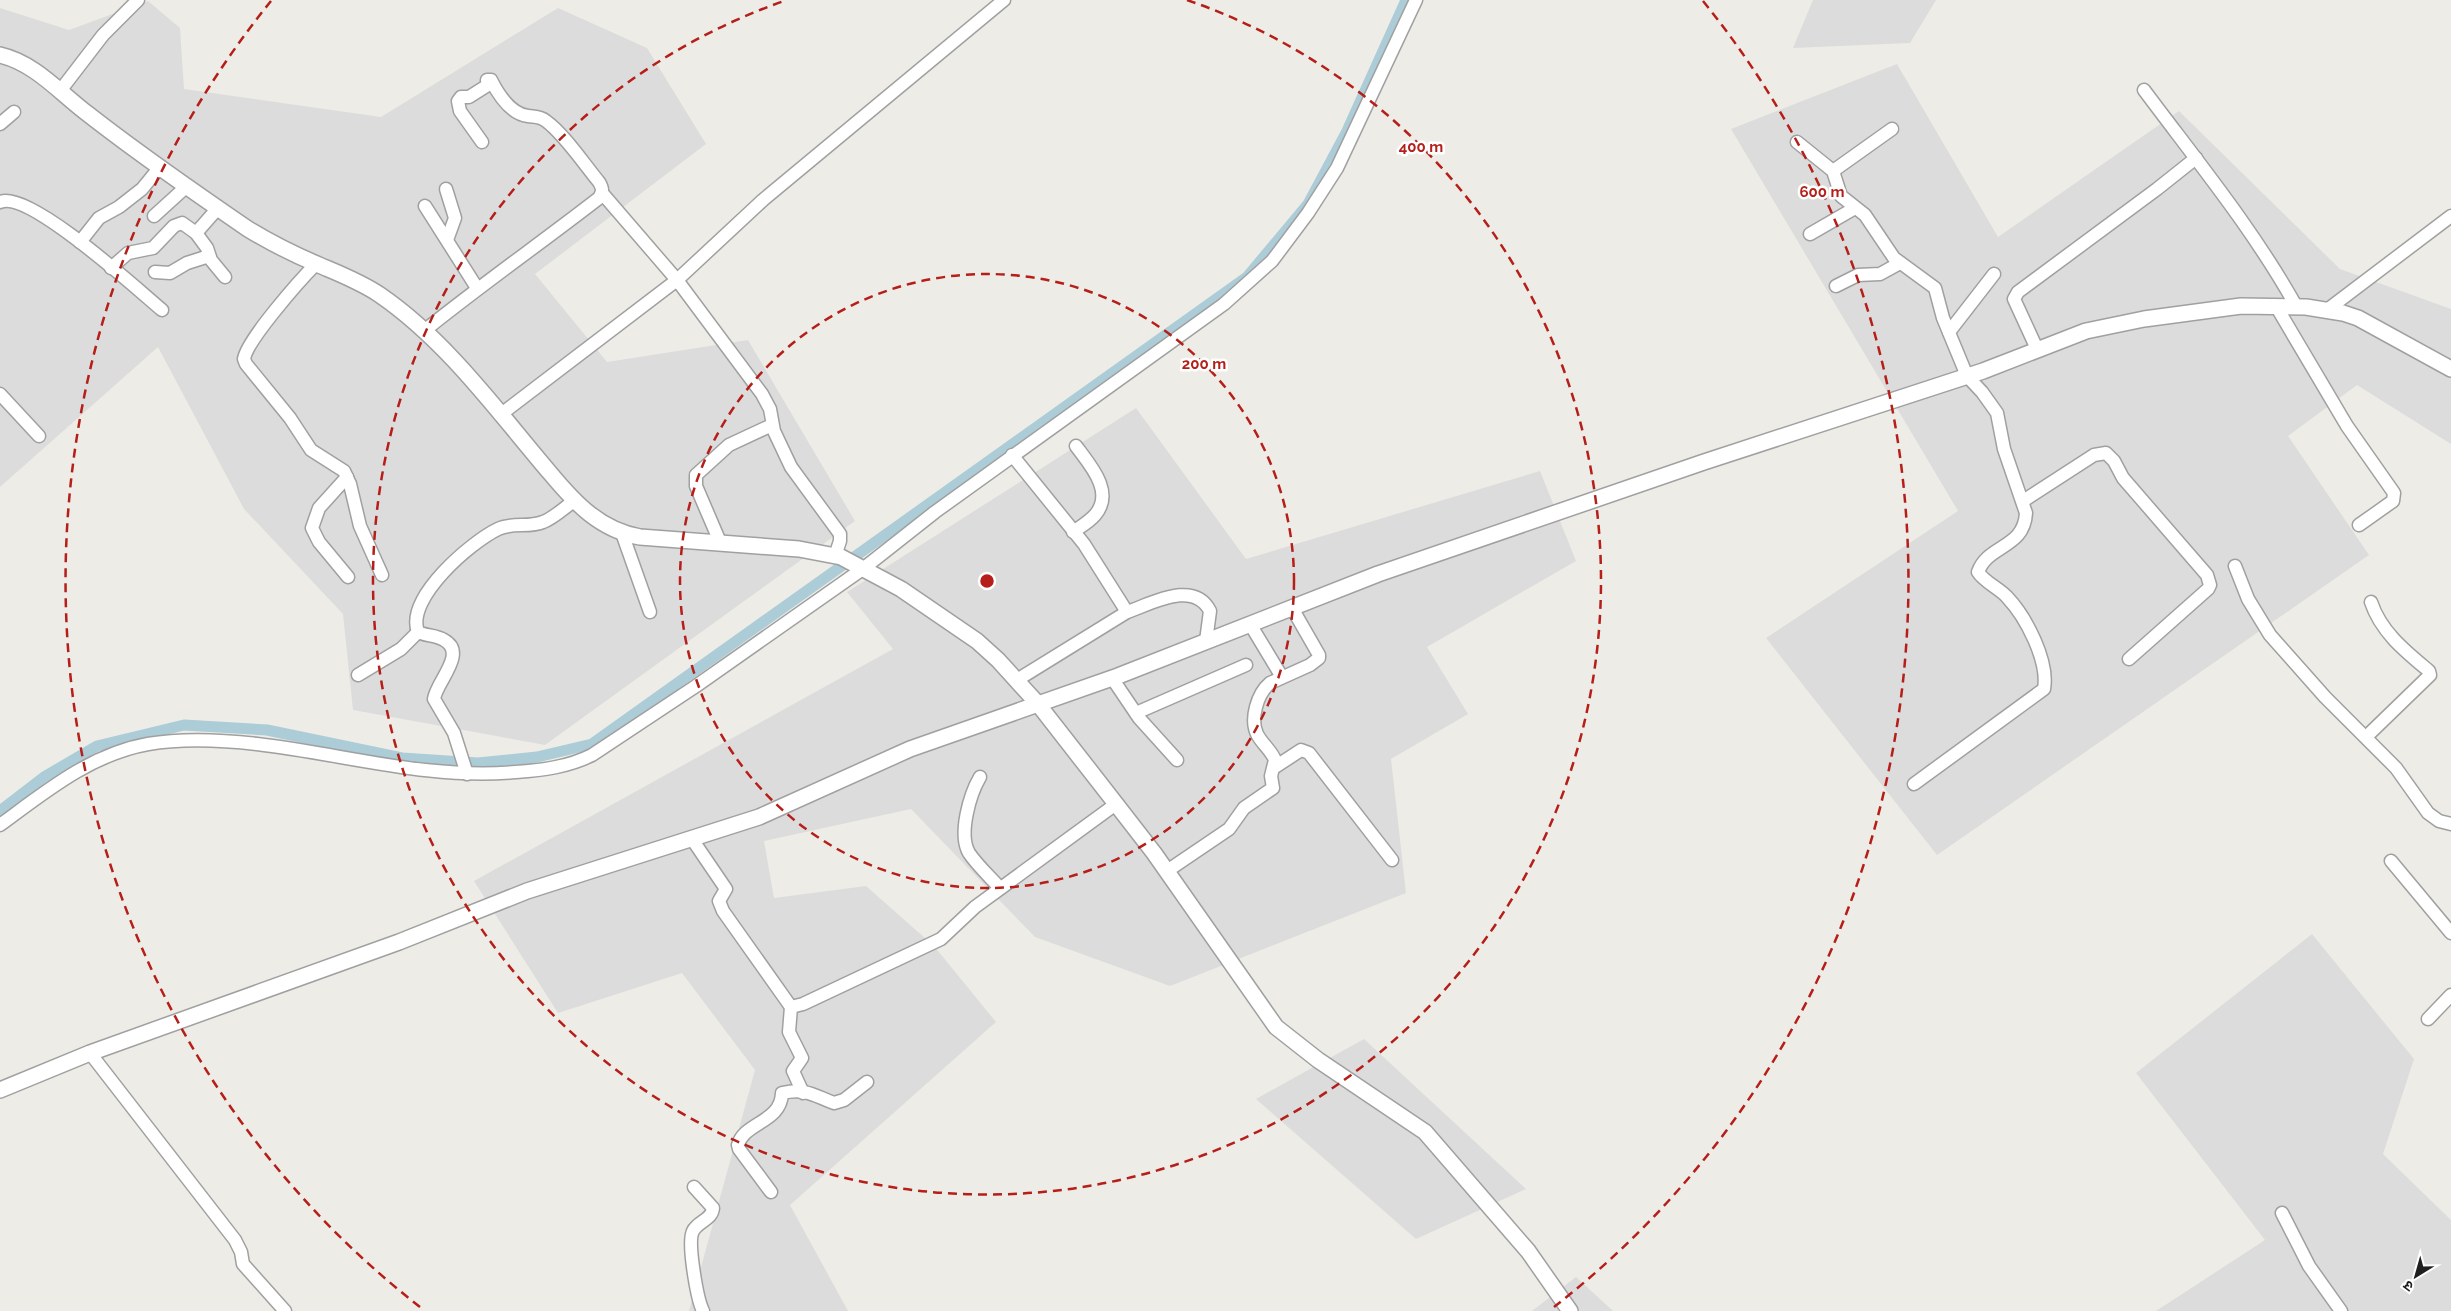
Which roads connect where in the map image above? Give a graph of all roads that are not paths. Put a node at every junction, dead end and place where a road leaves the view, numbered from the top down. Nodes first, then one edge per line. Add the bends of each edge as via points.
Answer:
1 (138, 0) edge
2 (1004, 0) edge
3 (1411, 4) edge
4 (0, 55) edge
5 (2144, 90) dead end
6 (60, 91) junction
7 (14, 112) dead end
8 (0, 124) edge
9 (1892, 129) dead end
10 (482, 142) dead end
11 (1797, 142) dead end
12 (2196, 158) junction
13 (160, 167) junction
14 (1833, 171) junction
15 (187, 186) junction
16 (446, 189) dead end
17 (602, 193) junction
18 (0, 202) edge
19 (425, 206) dead end
20 (218, 208) junction
21 (1855, 208) junction
22 (154, 216) dead end
23 (2451, 216) edge
24 (196, 233) junction
25 (1810, 234) dead end
26 (447, 240) junction
27 (80, 242) junction
28 (209, 256) junction
29 (1900, 263) junction
30 (316, 264) junction
31 (112, 268) junction
32 (156, 272) dead end
33 (1994, 274) dead end
34 (225, 277) dead end
35 (676, 280) junction
36 (1836, 286) dead end
37 (477, 288) junction
38 (2276, 306) junction
39 (2296, 306) junction
40 (162, 310) dead end
41 (2327, 310) junction
42 (424, 331) junction
43 (1948, 332) junction
44 (2037, 349) junction
45 (2451, 369) edge
46 (1967, 376) junction
47 (0, 394) edge
48 (500, 415) junction
49 (772, 425) junction
50 (39, 436) dead end
51 (1076, 446) dead end
52 (1012, 455) junction
53 (348, 477) junction
54 (574, 501) junction
55 (2023, 501) junction
56 (2359, 525) dead end
57 (1073, 532) junction
58 (622, 533) junction
59 (720, 542) junction
60 (838, 557) junction
61 (2235, 566) dead end
62 (859, 567) junction
63 (382, 575) dead end
64 (348, 577) dead end
65 (2371, 602) dead end
66 (1292, 608) junction
67 (650, 612) dead end
68 (1127, 612) junction
69 (1250, 624) junction
70 (418, 632) junction
71 (1206, 642) junction
72 (2129, 658) dead end
73 (1246, 665) dead end
74 (358, 675) dead end
75 (1282, 676) junction
76 (1112, 678) junction
77 (1017, 680) junction
78 (1038, 704) junction
79 (1136, 714) junction
80 (2366, 737) junction
81 (1177, 760) dead end
82 (1275, 767) junction
83 (466, 772) junction
84 (980, 778) dead end
85 (1914, 784) dead end
86 (1116, 804) junction
87 (2451, 824) edge
88 (0, 825) edge
89 (692, 839) junction
90 (1392, 860) dead end
91 (2391, 861) dead end
92 (1167, 871) junction
93 (1000, 888) junction
94 (2451, 933) edge
95 (2451, 994) edge
96 (791, 1007) junction
97 (2428, 1019) dead end
98 (90, 1053) junction
99 (867, 1082) dead end
100 (0, 1090) edge
101 (802, 1093) junction
102 (694, 1187) dead end
103 (771, 1192) dead end
104 (2282, 1213) dead end
105 (700, 1309) edge
106 (285, 1311) edge
107 (1570, 1311) edge
108 (2341, 1311) edge

1 - 6 street via 104,35
2 - 35 street via 763,200
3 - 52 street via 1337,168 1308,214 1272,261 1224,304
4 - 6 street via 24,64
5 - 12 street
6 - 13 street
7 - 8 street
9 - 14 street
10 - 17 street via 460,111 458,101 461,97 469,97 491,80 506,104 521,114 539,116 550,124 599,182
11 - 14 street
12 - 39 street via 2280,277
12 - 44 street via 2018,292 2014,299
13 - 15 street
13 - 27 street via 142,189 100,218
14 - 21 street via 1841,196
15 - 20 street
15 - 22 street
16 - 26 street via 455,218
17 - 35 street
17 - 37 street via 533,250
18 - 27 street via 36,212
19 - 26 street
20 - 24 street
20 - 30 street via 268,241
21 - 25 street
21 - 29 street via 1865,215 1887,250
23 - 41 street
24 - 28 street
24 - 31 street via 178,224 153,248 128,252
26 - 37 street
27 - 31 street
28 - 32 street via 170,273
28 - 34 street
29 - 36 street via 1880,274 1858,275
29 - 43 street via 1934,288
30 - 42 street via 380,295
30 - 53 street via 295,285 249,347 244,359 311,450 339,466
31 - 40 street
33 - 43 street
35 - 48 street
35 - 49 street via 762,394 770,409
37 - 42 street
38 - 39 street
38 - 44 street via 2212,309 2144,319 2086,331
38 - 56 street via 2347,426 2394,494 2393,501
39 - 41 street
41 - 45 street via 2358,318
42 - 48 street
43 - 46 street
44 - 46 street
46 - 55 street via 1997,413 2004,449
46 - 66 street via 1378,574
47 - 50 street
48 - 54 street
49 - 59 street via 729,445 696,476 696,486
49 - 60 street via 792,467 840,534
51 - 57 street via 1098,476 1102,503 1096,514
52 - 57 street
52 - 62 street
53 - 63 street via 360,526
53 - 64 street via 319,508 312,528 319,542
54 - 58 street via 593,518
54 - 70 street via 542,523 500,528 454,563 422,599 415,619
55 - 72 street via 2094,455 2106,453 2123,478 2206,575 2210,585 2208,589
55 - 85 street via 2025,524 2020,534 1994,554 1978,572 2007,596 2022,616 2042,657 2044,688
57 - 68 street
58 - 59 street
58 - 67 street
59 - 60 street via 799,549
60 - 62 street
61 - 80 street via 2248,599 2267,632 2325,698
62 - 77 street via 953,624 998,660
62 - 83 street via 688,691 592,755 574,764 534,771
65 - 80 street via 2379,622 2430,675
66 - 69 street
66 - 75 street via 1319,655 1310,665
68 - 71 street via 1182,594 1194,596 1202,600 1210,611
68 - 77 street
69 - 71 street
69 - 75 street
70 - 74 street via 401,649
70 - 83 street via 444,639 453,649 454,656 434,699 454,733
71 - 76 street
73 - 79 street
75 - 82 street via 1265,688 1255,719 1256,732 1273,754
76 - 78 street
76 - 79 street
77 - 78 street
78 - 86 street
78 - 89 street via 910,750 759,817
79 - 81 street
80 - 87 street via 2396,768 2428,813
82 - 90 street via 1301,750 1310,753
82 - 92 street via 1270,790 1244,808 1229,829
83 - 88 street via 430,772 310,750 228,741 163,742 96,761 62,780
84 - 93 street via 971,795 965,837 969,853
86 - 92 street
86 - 93 street
89 - 96 street via 726,889 719,901 723,911
89 - 98 street via 526,891 399,942
91 - 94 street
92 - 107 street via 1276,1026 1318,1060 1425,1132 1528,1252
93 - 96 street via 927,947 804,1004
95 - 97 street
96 - 101 street via 789,1032 802,1058 793,1071
98 - 100 street
98 - 106 street via 235,1240 243,1264
99 - 101 street via 834,1104 810,1092
101 - 103 street via 794,1090 782,1093 778,1108 739,1140 739,1149
102 - 105 street via 713,1208 709,1218 696,1226 691,1236
104 - 108 street via 2309,1266

